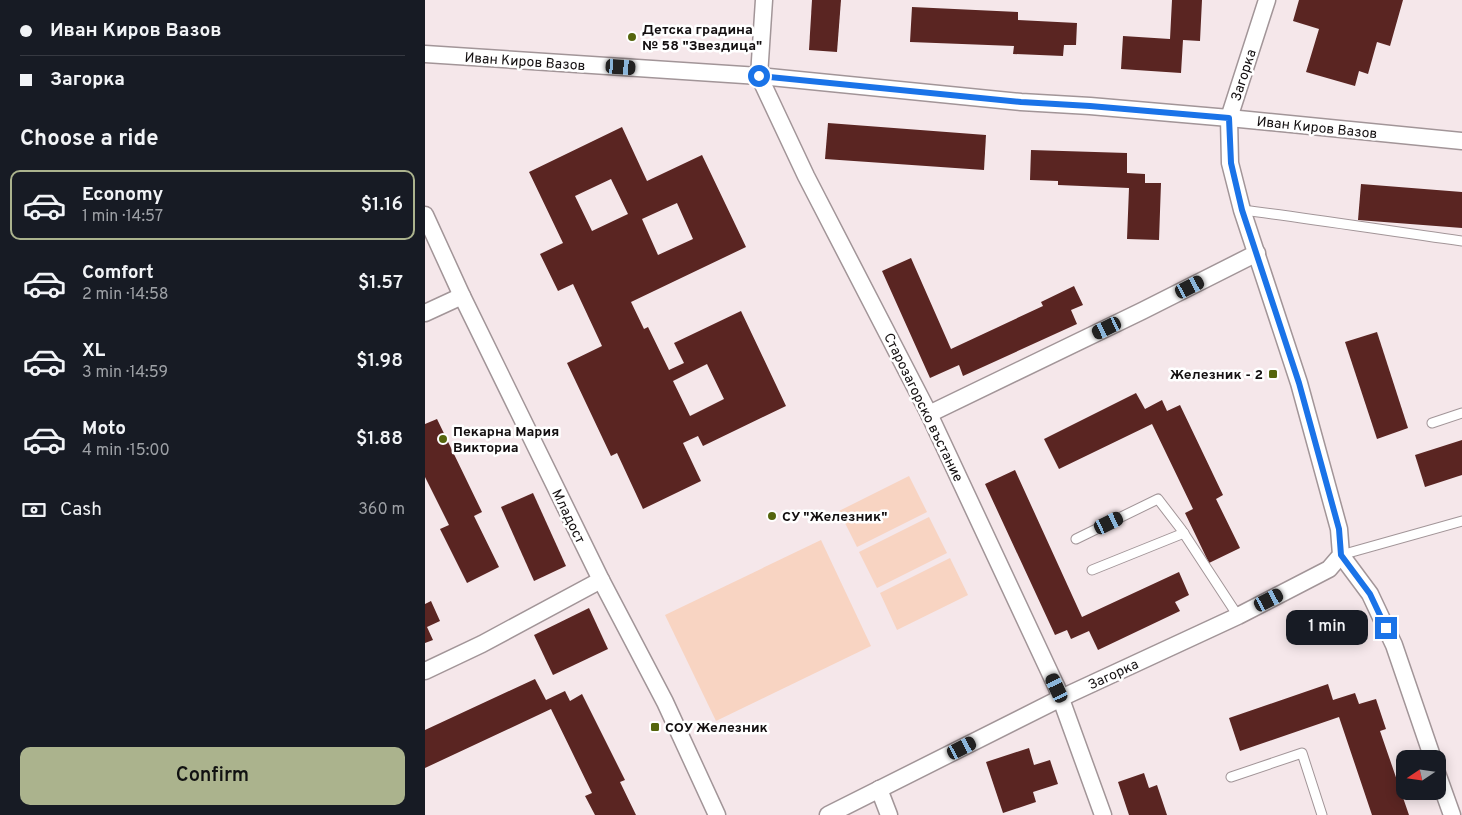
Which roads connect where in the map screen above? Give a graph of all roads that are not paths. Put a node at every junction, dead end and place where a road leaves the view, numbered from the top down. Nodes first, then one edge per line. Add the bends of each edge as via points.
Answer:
1 (764, 0) edge
2 (1267, 0) edge
3 (425, 54) edge
4 (759, 76) junction
5 (1229, 118) junction
6 (1462, 141) edge
7 (1242, 210) junction
8 (425, 215) edge
9 (1462, 241) edge
10 (1257, 253) junction
11 (461, 296) junction
12 (425, 313) edge
13 (1462, 413) edge
14 (929, 414) junction
15 (1432, 423) dead end
16 (1462, 521) edge
17 (1183, 533) junction
18 (1076, 539) dead end
19 (1341, 555) junction
20 (1092, 570) dead end
21 (601, 580) junction
22 (1238, 616) junction
23 (425, 671) edge
24 (1061, 698) junction
25 (1430, 750) edge
26 (1231, 777) dead end
27 (879, 789) junction
28 (1446, 800) edge
29 (717, 815) edge
30 (828, 815) edge
31 (889, 815) edge
32 (1103, 815) edge
33 (1322, 815) edge
34 (1451, 815) edge

1 - 4 street, Старозагорско въстание
2 - 5 street, Загорка
3 - 4 street, Иван Киров Вазов
4 - 5 street, Иван Киров Вазов via 1021,102
4 - 14 street, Старозагорско въстание via 806,176
5 - 6 street, Иван Киров Вазов
5 - 7 street, Загорка via 1231,163
7 - 9 lane
7 - 10 street, Загорка
8 - 11 street, Младост
10 - 14 street
10 - 19 street, Загорка via 1299,383 1339,529
11 - 12 street
11 - 21 street, Младост
13 - 15 lane
14 - 24 street, Старозагорско въстание
16 - 19 lane
17 - 18 lane via 1158,499
17 - 20 lane
17 - 22 lane
19 - 22 street, Загорка via 1329,569
19 - 25 street via 1370,594 1394,644
21 - 23 street
21 - 29 street, Младост via 665,702
22 - 24 street, Загорка
24 - 27 street, Загорка
24 - 32 street, Старозагорско въстание
26 - 33 lane via 1301,753
27 - 30 street, Загорка
27 - 31 street
28 - 34 street

